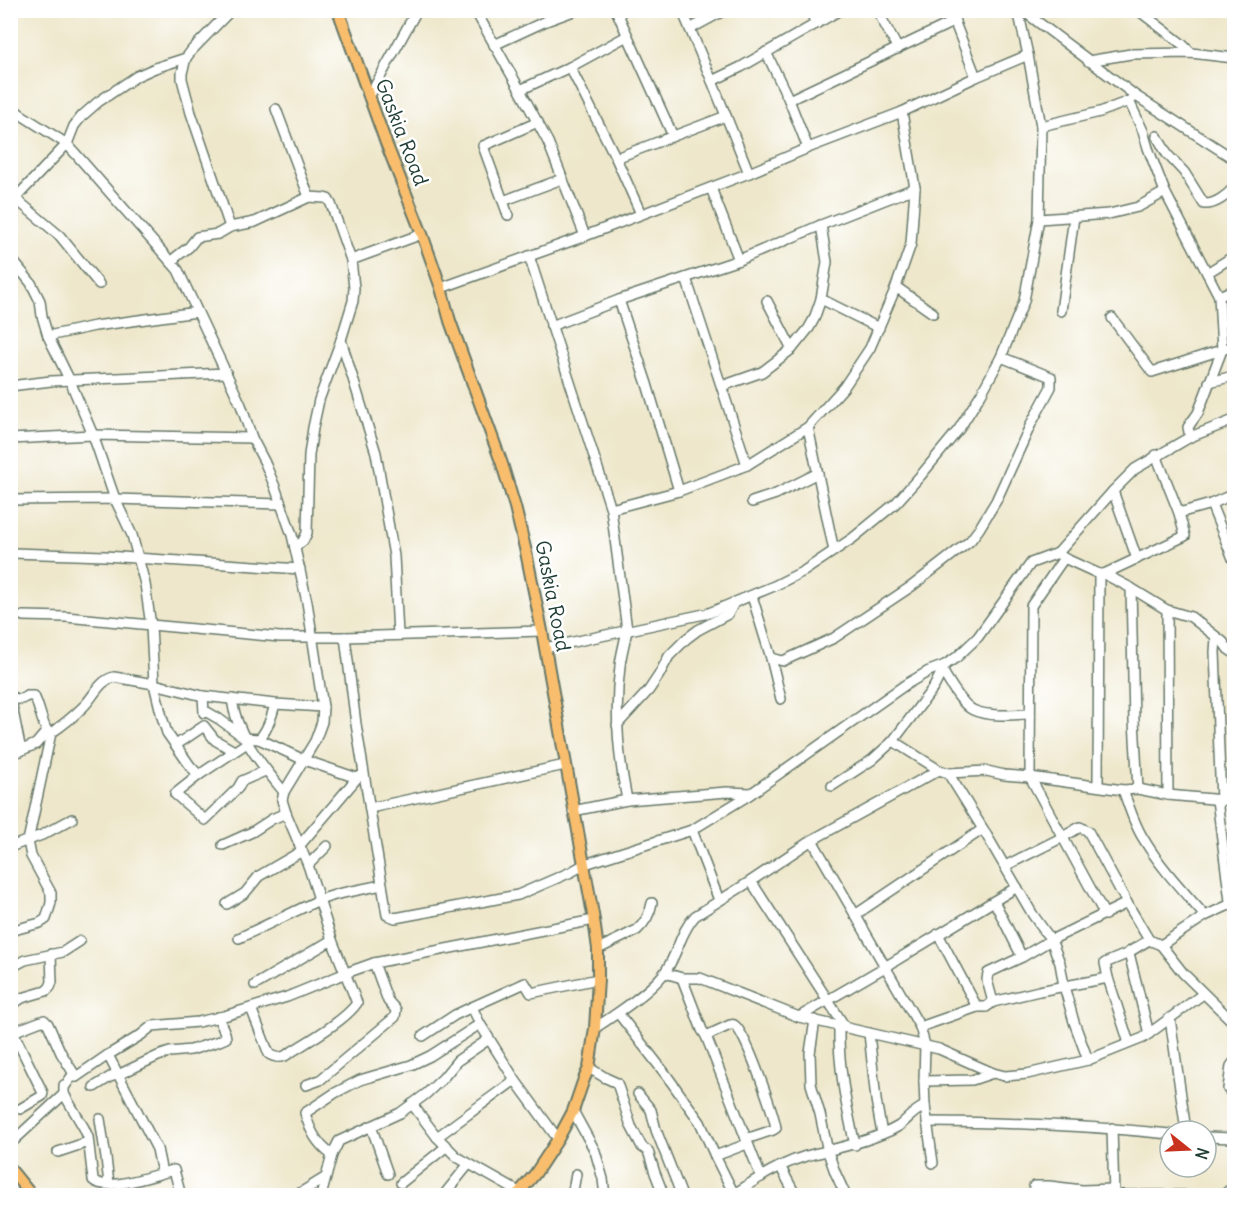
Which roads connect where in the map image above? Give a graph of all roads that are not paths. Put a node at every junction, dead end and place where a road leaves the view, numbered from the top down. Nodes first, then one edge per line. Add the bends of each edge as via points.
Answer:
1 (231, 10) edge
2 (338, 10) edge
3 (417, 10) edge
4 (474, 10) edge
5 (542, 10) edge
6 (576, 10) edge
7 (616, 10) edge
8 (682, 10) edge
9 (725, 10) edge
10 (810, 10) edge
11 (840, 10) edge
12 (877, 10) edge
13 (950, 10) edge
14 (1020, 10) edge
15 (1138, 10) edge
16 (546, 21) junction
17 (955, 21) junction
18 (816, 24) junction
19 (690, 29) junction
20 (627, 36) junction
21 (494, 45) junction
22 (898, 49) junction
23 (766, 52) junction
24 (1191, 53) junction
25 (1029, 55) junction
26 (186, 58) junction
27 (1234, 58) edge
28 (1088, 61) junction
29 (570, 67) junction
30 (976, 77) junction
31 (712, 81) junction
32 (520, 90) junction
33 (369, 97) junction
34 (1132, 98) junction
35 (789, 100) junction
36 (10, 106) edge
37 (276, 109) dead end
38 (902, 112) junction
39 (15, 113) edge
40 (726, 116) junction
41 (538, 122) junction
42 (1041, 126) junction
43 (673, 136) junction
44 (1157, 136) dead end
45 (67, 144) junction
46 (808, 148) junction
47 (616, 158) junction
48 (1234, 159) edge
49 (749, 173) junction
50 (562, 179) junction
51 (1234, 187) edge
52 (711, 188) junction
53 (915, 188) junction
54 (1165, 192) junction
55 (309, 197) junction
56 (503, 201) junction
57 (13, 202) edge
58 (641, 214) junction
59 (508, 215) dead end
60 (1074, 217) junction
61 (1039, 219) junction
62 (821, 225) junction
63 (230, 227) junction
64 (422, 234) junction
65 (585, 236) junction
66 (529, 256) junction
67 (1234, 256) edge
68 (10, 257) edge
69 (351, 260) junction
70 (739, 260) junction
71 (172, 262) junction
72 (1207, 273) junction
73 (686, 278) junction
74 (99, 284) dead end
75 (896, 287) junction
76 (441, 288) junction
77 (1234, 290) edge
78 (1219, 296) junction
79 (821, 299) junction
80 (619, 300) junction
81 (768, 300) dead end
82 (1061, 311) dead end
83 (197, 312) junction
84 (933, 313) dead end
85 (1113, 318) dead end
86 (551, 326) junction
87 (879, 328) junction
88 (48, 336) junction
89 (341, 340) junction
90 (1234, 346) edge
91 (792, 349) junction
92 (1222, 350) junction
93 (1001, 357) junction
94 (226, 373) junction
95 (1234, 376) edge
96 (70, 381) junction
97 (1209, 382) junction
98 (10, 386) edge
99 (722, 386) junction
100 (1234, 420) edge
101 (808, 427) junction
102 (93, 435) junction
103 (1190, 437) junction
104 (10, 438) edge
105 (252, 438) junction
106 (1156, 455) junction
107 (747, 465) junction
108 (818, 473) junction
109 (679, 491) junction
110 (1113, 491) junction
111 (1234, 494) edge
112 (114, 499) junction
113 (10, 500) edge
114 (752, 502) dead end
115 (281, 504) junction
116 (1211, 504) junction
117 (610, 510) junction
118 (1179, 513) junction
119 (295, 547) junction
120 (834, 551) junction
121 (12, 553) dead end
122 (1061, 556) junction
123 (138, 559) junction
124 (1137, 559) junction
125 (1234, 561) edge
126 (300, 569) junction
127 (1102, 574) junction
128 (1131, 588) junction
129 (752, 596) junction
130 (734, 603) junction
131 (1167, 610) junction
132 (23, 616) dead end
133 (151, 626) junction
134 (627, 630) junction
135 (542, 631) junction
136 (398, 635) junction
137 (345, 637) junction
138 (312, 638) junction
139 (1216, 638) junction
140 (545, 648) junction
141 (1234, 653) edge
142 (771, 657) junction
143 (944, 669) junction
144 (154, 684) junction
145 (202, 696) junction
146 (11, 697) edge
147 (232, 699) junction
148 (781, 699) dead end
149 (275, 704) junction
150 (323, 707) junction
151 (1030, 714) junction
152 (617, 725) junction
153 (49, 732) junction
154 (259, 739) junction
155 (246, 740) junction
156 (893, 741) junction
157 (176, 745) junction
158 (21, 751) junction
159 (234, 751) junction
160 (10, 755) edge
161 (304, 760) junction
162 (565, 765) junction
163 (265, 771) junction
164 (943, 771) junction
165 (199, 775) junction
166 (360, 776) junction
167 (1030, 777) junction
168 (832, 786) dead end
169 (1098, 786) junction
170 (1138, 789) junction
171 (1123, 790) junction
172 (284, 792) junction
173 (751, 794) junction
174 (1168, 795) junction
175 (627, 800) junction
176 (1219, 800) junction
177 (1234, 801) edge
178 (370, 808) junction
179 (573, 811) junction
180 (286, 813) junction
181 (72, 819) dead end
182 (983, 829) junction
183 (692, 830) junction
184 (1063, 837) junction
185 (812, 840) junction
186 (28, 841) junction
187 (223, 845) dead end
188 (327, 846) dead end
189 (10, 847) edge
190 (301, 848) junction
191 (308, 864) junction
192 (585, 864) junction
193 (1005, 866) junction
194 (751, 881) junction
195 (382, 885) junction
196 (1017, 887) junction
197 (319, 900) junction
198 (719, 900) junction
199 (994, 901) junction
200 (652, 903) dead end
201 (1127, 903) junction
202 (227, 904) dead end
203 (855, 915) junction
204 (1105, 915) junction
205 (1206, 916) junction
206 (594, 920) junction
207 (10, 931) edge
208 (938, 934) junction
209 (239, 939) dead end
210 (332, 940) junction
211 (1051, 940) junction
212 (1149, 940) junction
213 (80, 941) dead end
214 (1161, 945) junction
215 (598, 949) junction
216 (1128, 953) junction
217 (51, 954) junction
218 (1022, 957) junction
219 (374, 963) junction
220 (885, 967) junction
221 (10, 968) edge
222 (346, 973) junction
223 (665, 973) junction
224 (681, 978) junction
225 (1108, 978) junction
226 (598, 980) junction
227 (255, 985) dead end
228 (1064, 986) junction
229 (1203, 994) junction
230 (827, 999) junction
231 (993, 1002) junction
232 (10, 1006) edge
233 (472, 1007) junction
234 (977, 1007) junction
235 (251, 1008) junction
236 (618, 1013) junction
237 (218, 1017) junction
238 (798, 1017) junction
239 (1170, 1018) junction
240 (815, 1020) junction
241 (1234, 1023) edge
242 (480, 1024) junction
243 (842, 1027) junction
244 (920, 1027) junction
245 (595, 1028) junction
246 (12, 1033) edge
247 (869, 1033) junction
248 (1149, 1034) junction
249 (423, 1035) dead end
250 (706, 1036) junction
251 (489, 1039) junction
252 (1129, 1043) junction
253 (925, 1045) junction
254 (108, 1055) junction
255 (1088, 1060) junction
256 (1234, 1062) edge
257 (589, 1068) junction
258 (993, 1073) junction
259 (118, 1075) junction
260 (76, 1077) junction
261 (515, 1080) junction
262 (924, 1081) junction
263 (306, 1085) dead end
264 (94, 1087) dead end
265 (64, 1094) junction
266 (639, 1094) dead end
267 (1234, 1096) edge
268 (412, 1104) junction
269 (924, 1106) junction
270 (20, 1109) dead end
271 (573, 1112) junction
272 (100, 1119) dead end
273 (1183, 1119) edge
274 (927, 1122) junction
275 (371, 1126) junction
276 (1112, 1128) junction
277 (1158, 1133) edge
278 (882, 1134) junction
279 (437, 1137) junction
280 (1218, 1137) edge
281 (558, 1138) junction
282 (1234, 1138) edge
283 (88, 1142) junction
284 (747, 1142) junction
285 (10, 1144) edge
286 (855, 1145) junction
287 (447, 1146) junction
288 (58, 1152) dead end
289 (828, 1152) junction
290 (332, 1155) junction
291 (715, 1156) junction
292 (933, 1163) dead end
293 (468, 1165) junction
294 (780, 1166) junction
295 (10, 1169) edge
296 (162, 1173) junction
297 (388, 1174) dead end
298 (576, 1174) dead end
299 (326, 1177) junction
300 (761, 1177) junction
301 (10, 1180) edge
302 (401, 1183) dead end
303 (109, 1184) junction
304 (1034, 1186) dead end
305 (1113, 1193) edge
306 (518, 1194) edge
307 (733, 1195) edge
308 (1184, 1195) edge
309 (24, 1196) edge
310 (32, 1196) edge
311 (181, 1196) edge
312 (295, 1196) edge
313 (321, 1196) edge
314 (443, 1196) edge
315 (572, 1196) edge
316 (605, 1196) edge
317 (664, 1196) edge
318 (682, 1196) edge
319 (796, 1196) edge
320 (846, 1196) edge

1 - 26 street
2 - 33 main road, Gaskia Road
3 - 33 street
4 - 21 street
5 - 16 street
6 - 16 street
7 - 20 street
8 - 19 street
9 - 19 street
10 - 18 street
11 - 18 street
12 - 22 street
13 - 17 street
14 - 25 street
14 - 28 street
15 - 24 street
16 - 21 street
17 - 22 street
17 - 30 street
18 - 23 street
19 - 31 street
20 - 29 street
20 - 43 street
21 - 32 street
22 - 35 street
23 - 31 street
23 - 35 street
24 - 27 street
24 - 28 street via 1131,54
25 - 30 street
25 - 42 street
26 - 45 street via 137,76 98,102 78,120
26 - 63 street via 182,79
28 - 34 street
29 - 32 street
29 - 47 street
30 - 38 street
31 - 40 street
32 - 41 street
33 - 64 main road, Gaskia Road
34 - 42 street via 1100,112
34 - 48 street
34 - 54 street
35 - 46 street
36 - 39 street
37 - 55 street
38 - 46 street
38 - 53 street
39 - 45 street
40 - 43 street
40 - 49 street
41 - 50 street
41 - 56 street via 483,146
42 - 61 street
43 - 47 street
44 - 51 street via 1204,204 1212,204
45 - 57 street
45 - 71 street
46 - 49 street
47 - 58 street
49 - 52 street
50 - 56 street
50 - 65 street
52 - 58 street
52 - 70 street
53 - 62 street
53 - 75 street via 911,244
54 - 60 street via 1138,207
54 - 72 street
55 - 63 street via 255,222
55 - 69 street via 324,198 332,204
56 - 59 street
57 - 74 street via 60,236
58 - 65 street
60 - 61 street
60 - 82 street
61 - 93 street via 1024,301
62 - 70 street
62 - 79 street via 827,262
63 - 71 street via 218,234 197,237
64 - 69 street
64 - 76 main road, Gaskia Road
65 - 66 street
66 - 76 street
66 - 86 street
67 - 72 street
68 - 88 street via 40,301
69 - 89 street via 353,294
70 - 73 street
71 - 83 street
72 - 78 street
73 - 80 street
73 - 99 street
75 - 84 street
75 - 87 street
76 - 135 main road, Gaskia Road via 515,507
77 - 78 street
78 - 92 street
79 - 87 street
79 - 91 street via 809,328
80 - 86 street
80 - 109 street
81 - 91 street
83 - 88 street
83 - 94 street
85 - 92 street via 1152,372
86 - 117 street
87 - 101 street via 844,387
88 - 96 street
89 - 119 street via 315,414 309,455 307,533
89 - 136 street via 376,453 394,556
90 - 92 street
91 - 99 street via 762,372
92 - 97 street
93 - 120 street via 959,429 922,474 896,503
93 - 142 street via 1051,377 1052,381 996,501 974,535 912,586 834,638 783,661
94 - 96 street
94 - 105 street
95 - 97 street
96 - 98 street
96 - 102 street
97 - 103 street via 1198,413 1188,427
99 - 107 street
100 - 103 street
101 - 107 street
101 - 108 street
102 - 104 street
102 - 105 street
102 - 112 street
103 - 106 street
105 - 115 street
106 - 110 street
106 - 118 street
107 - 109 street
108 - 114 street
108 - 120 street
109 - 117 street
110 - 122 street
110 - 124 street
111 - 116 street
112 - 113 street
112 - 115 street
112 - 123 street via 132,535
115 - 119 street
116 - 118 street
116 - 125 street
117 - 134 street
118 - 124 street via 1185,536
119 - 126 street
120 - 129 street via 804,571
121 - 123 street
122 - 127 street
122 - 143 street via 1031,563 978,637
122 - 151 street via 1030,606
123 - 126 street
123 - 133 street
124 - 127 street
126 - 138 street
127 - 128 street
127 - 169 street
128 - 131 street
128 - 170 street
129 - 130 street
129 - 142 street
130 - 134 street via 710,613
130 - 152 street via 728,614 698,630 669,656 649,690
131 - 139 street via 1191,617
131 - 174 street
132 - 133 street
133 - 138 street
133 - 144 street
134 - 140 street
134 - 152 street via 620,663
135 - 136 street
135 - 140 main road, Gaskia Road
136 - 137 street
137 - 138 street
137 - 166 street
138 - 150 street
139 - 141 street
139 - 176 street
140 - 162 main road, Gaskia Road
142 - 148 street
143 - 151 street via 972,710
143 - 156 street
143 - 173 street via 929,671 905,685
144 - 145 street
144 - 153 street via 108,678 87,704
144 - 157 street via 167,733
145 - 147 street
145 - 155 street via 204,713 219,719
146 - 153 street via 34,696
146 - 158 street
147 - 149 street
147 - 155 street
149 - 150 street
149 - 154 street
150 - 161 street via 319,732
151 - 167 street
152 - 175 street
153 - 158 street
153 - 186 street
154 - 155 street
154 - 161 street
155 - 159 street
155 - 163 street
156 - 164 street
156 - 168 street
157 - 159 street via 204,726 215,740
157 - 165 street
158 - 160 street
159 - 165 street
161 - 166 street
161 - 172 street
162 - 178 street
162 - 179 main road, Gaskia Road
163 - 165 street via 242,781 205,820 176,794
163 - 172 street
164 - 167 street via 987,771
164 - 182 street
164 - 185 street
166 - 178 street
166 - 190 street
167 - 169 street
167 - 184 street
169 - 171 street
170 - 171 street
170 - 174 street
171 - 205 street via 1142,837
172 - 180 street
173 - 175 street via 727,792
173 - 183 street
174 - 176 street
175 - 179 street
176 - 177 street
176 - 205 street via 1230,901 1227,907
178 - 195 street
179 - 192 main road, Gaskia Road
180 - 187 street
180 - 190 street
181 - 186 street
182 - 193 street
182 - 203 street
183 - 192 street
183 - 198 street
184 - 193 street
184 - 201 street via 1080,827 1088,831
184 - 204 street
185 - 194 street
185 - 203 street
186 - 189 street
186 - 207 street via 31,856 51,893 50,911 40,923
188 - 191 street
190 - 191 street
190 - 202 street via 259,876 245,893
191 - 197 street
192 - 195 street via 518,896 394,918 387,915
192 - 206 main road, Gaskia Road
193 - 196 street
194 - 198 street
194 - 230 street
195 - 197 street
196 - 199 street
196 - 211 street
197 - 209 street
197 - 210 street
198 - 223 street via 687,924
199 - 208 street
199 - 218 street
200 - 215 street via 651,911 637,930
201 - 204 street
201 - 212 street
203 - 220 street
204 - 211 street
205 - 214 street
206 - 215 main road, Gaskia Road
206 - 219 street
208 - 220 street
208 - 234 street
210 - 222 street
210 - 227 street
211 - 218 street
211 - 228 street
212 - 214 street
212 - 216 street
213 - 217 street via 63,952
214 - 229 street
215 - 226 main road, Gaskia Road
216 - 225 street via 1105,963
216 - 248 street
217 - 221 street
217 - 232 street via 50,987
218 - 231 street via 988,973
219 - 222 street
219 - 263 street via 388,1001 396,1010 395,1017 321,1080
220 - 230 street
220 - 244 street
222 - 235 street
222 - 235 street via 355,1006 285,1056 268,1054
223 - 224 street
223 - 236 street
224 - 238 street via 700,978
224 - 250 street
225 - 228 street
225 - 252 street
226 - 233 street via 531,993 525,983
226 - 245 main road, Gaskia Road
228 - 231 street
228 - 255 street
229 - 239 street
229 - 241 street
230 - 238 street
230 - 243 street
231 - 234 street
233 - 242 street
233 - 249 street
234 - 244 street
235 - 237 street
236 - 245 street
236 - 291 street via 700,1122
237 - 254 street via 152,1026
237 - 259 street via 226,1038 191,1050 170,1052
238 - 240 street
239 - 248 street
239 - 273 street
240 - 243 street
240 - 289 street via 811,1084
242 - 251 street
242 - 290 street via 430,1056 360,1080 305,1113 318,1144
243 - 247 street
243 - 286 street via 842,1074
244 - 253 street
245 - 257 main road, Gaskia Road
246 - 260 street via 44,1020
246 - 270 street via 43,1093
247 - 253 street
247 - 278 street
248 - 252 street
250 - 284 street
250 - 284 street via 736,1026 760,1078 776,1128
251 - 261 street
251 - 268 street via 457,1061
252 - 255 street
253 - 258 street
253 - 262 street
254 - 259 street
254 - 260 street
255 - 258 street via 1027,1074
256 - 267 street via 1228,1089
257 - 271 main road, Gaskia Road
257 - 317 street via 617,1083 631,1126 648,1151
258 - 262 street via 972,1080
259 - 264 street
259 - 296 street via 158,1149
260 - 265 street via 72,1076 64,1085
261 - 279 street
261 - 281 street
262 - 269 street
265 - 283 street
265 - 285 street
266 - 318 street via 651,1110
268 - 275 street
268 - 279 street
269 - 274 street
269 - 278 street
271 - 281 main road, Gaskia Road
271 - 316 street via 595,1151
272 - 303 street
274 - 276 street
274 - 292 street
275 - 290 street via 339,1141
275 - 297 street
276 - 277 street
276 - 305 street
278 - 286 street
279 - 287 street
280 - 282 street
281 - 306 main road, Gaskia Road via 536,1174
283 - 288 street
283 - 303 street via 93,1180
284 - 291 street
284 - 300 street
286 - 289 street
287 - 293 street
287 - 302 street
289 - 294 street
289 - 320 street
290 - 299 street
291 - 307 street
293 - 306 street
293 - 314 street
294 - 300 street
294 - 319 street
295 - 310 main road
296 - 303 street
296 - 311 street via 174,1170
298 - 315 street
299 - 312 street
299 - 313 street
300 - 307 street
301 - 309 main road
304 - 305 street
305 - 308 street

